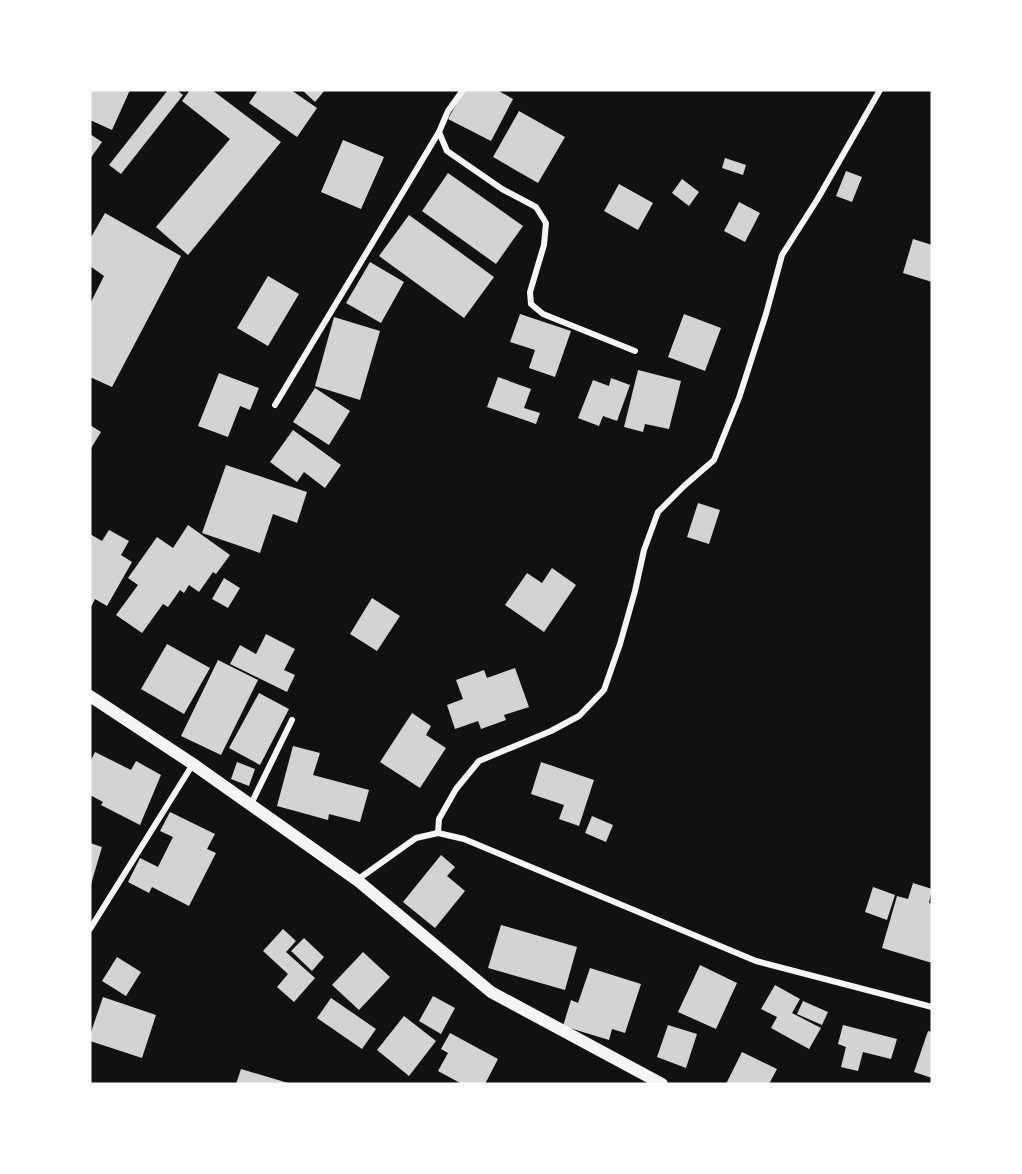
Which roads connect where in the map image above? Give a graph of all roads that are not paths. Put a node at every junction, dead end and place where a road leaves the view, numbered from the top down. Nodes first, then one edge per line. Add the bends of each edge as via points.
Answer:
1 (463, 90) edge
2 (880, 90) edge
3 (439, 132) junction
4 (635, 351) dead end
5 (275, 405) dead end
6 (90, 696) edge
7 (292, 720) dead end
8 (193, 764) junction
9 (251, 804) junction
10 (438, 833) junction
11 (357, 880) junction
12 (90, 929) edge
13 (932, 1007) edge
14 (662, 1084) edge

1 - 3 street
2 - 10 street via 782,255 739,398 714,460 658,512 604,690 579,716 479,761 456,789 439,819
3 - 4 street via 447,151 536,207 546,223 544,245 530,292 531,304 543,314
3 - 5 street
6 - 8 main road
7 - 9 street
8 - 9 main road
8 - 12 street
9 - 11 main road
10 - 11 street via 416,838
10 - 13 street via 464,839 756,961
11 - 14 main road via 491,992

